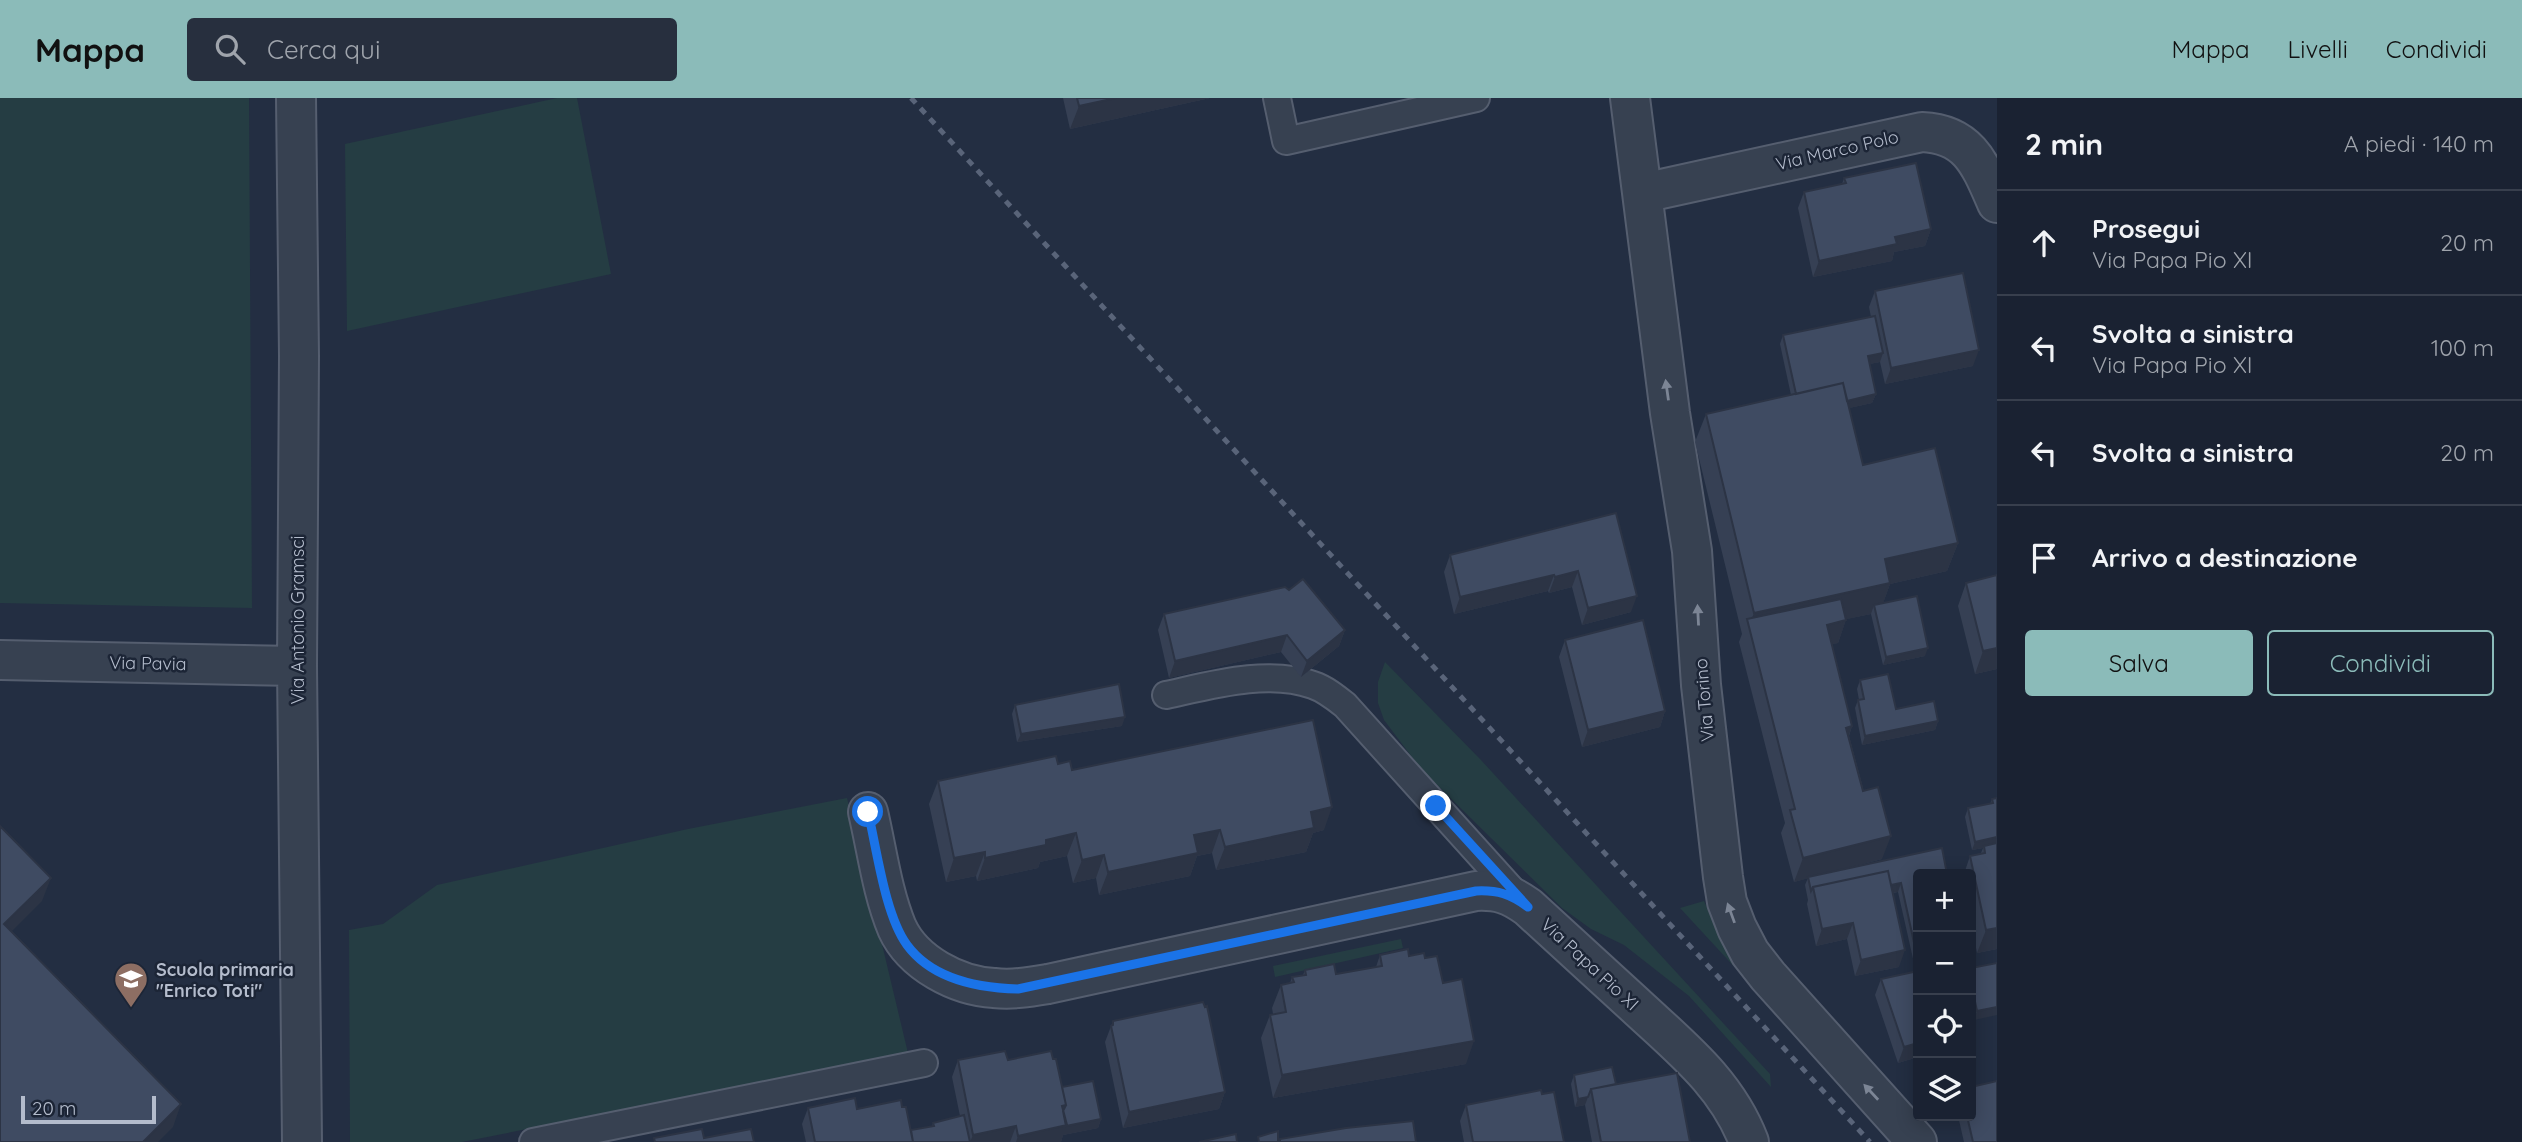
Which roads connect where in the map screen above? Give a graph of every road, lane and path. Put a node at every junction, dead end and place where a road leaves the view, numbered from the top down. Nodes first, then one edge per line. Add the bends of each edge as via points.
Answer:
1 (296, 98) edge
2 (1277, 98) edge
3 (1476, 98) edge
4 (1630, 98) edge
5 (1643, 194) junction
6 (1997, 203) edge
7 (0, 660) edge
8 (297, 666) junction
9 (1167, 695) dead end
10 (868, 812) dead end
11 (1528, 907) junction
12 (924, 1063) dead end
13 (302, 1142) edge
14 (534, 1142) edge
15 (1749, 1142) edge
16 (1917, 1142) edge

1 - 8 street, Via Antonio Gramsci
2 - 3 lane via 1286,141
4 - 5 street, Via Torino
5 - 6 street, Via Marco Polo via 1922,132 1941,133 1961,142 1976,159
16 -> 5 street, Via Torino via 1768,976 1750,953 1727,902 1707,747 1692,551
7 - 8 street, Via Pavia
8 - 13 street, Via Antonio Gramsci
9 - 11 lane via 1287,678 1328,692 1345,705
10 - 11 street, Via Papa Pio XI via 891,908 908,946 954,979 991,988 1048,984 1476,891 1510,894
11 - 15 street, Via Papa Pio XI via 1720,1087
12 - 14 lane

